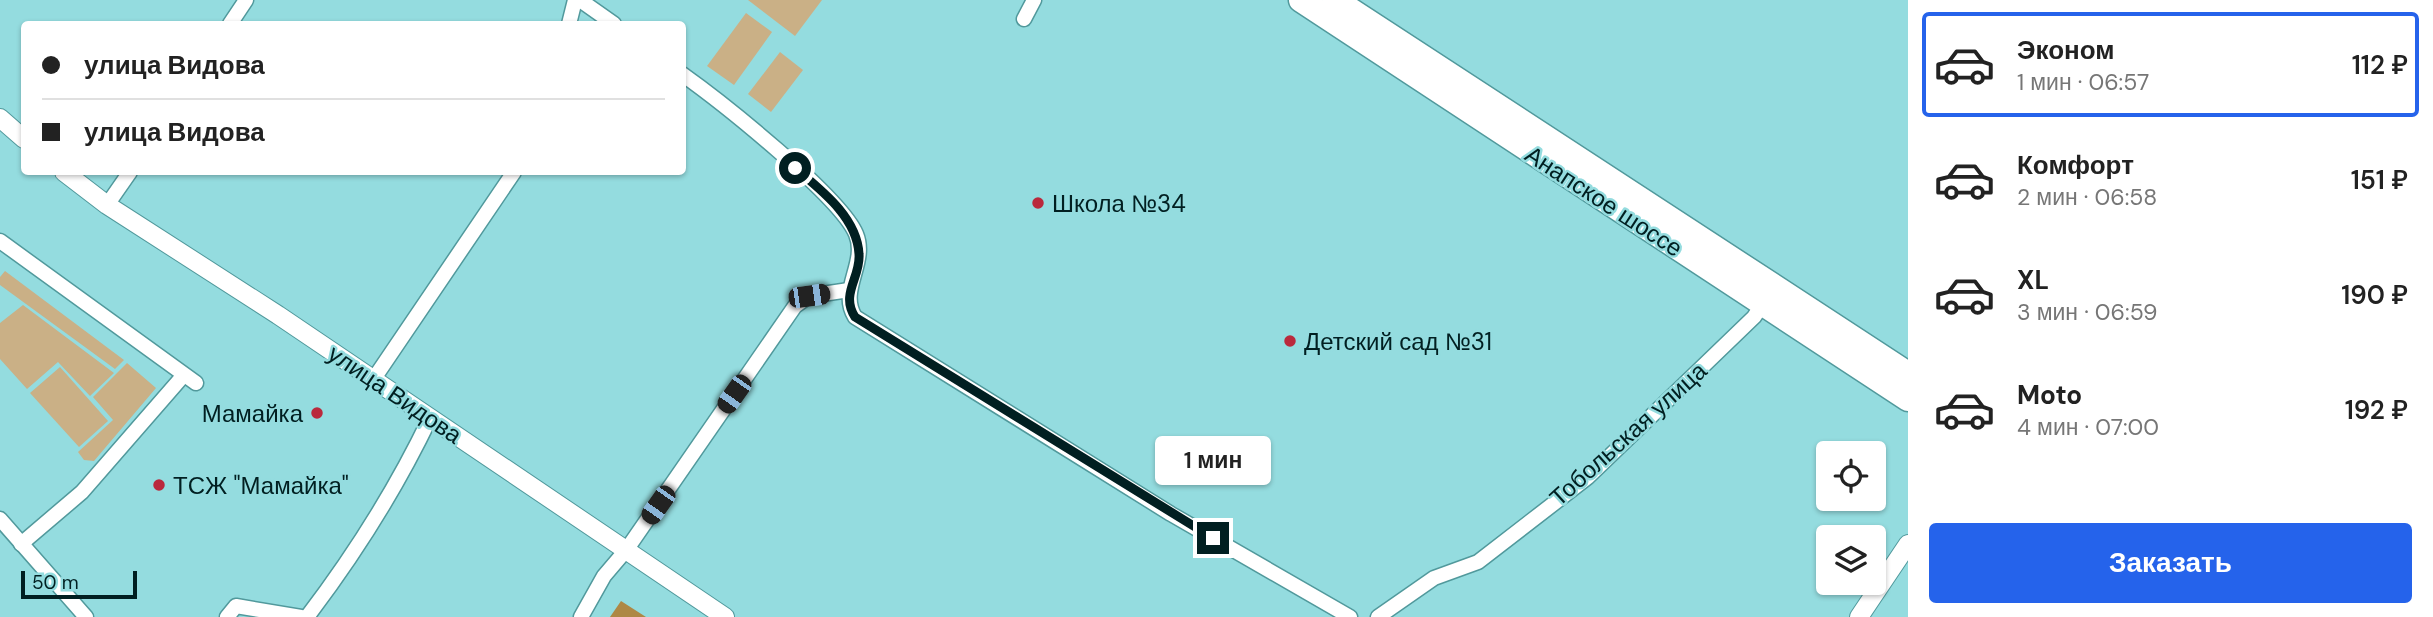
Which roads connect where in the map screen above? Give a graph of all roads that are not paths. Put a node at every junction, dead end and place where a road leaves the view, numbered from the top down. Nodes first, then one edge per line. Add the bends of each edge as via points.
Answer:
1 (246, 0) edge
2 (577, 0) edge
3 (1034, 0) edge
4 (1301, 0) edge
5 (1335, 0) edge
6 (1024, 19) dead end
7 (231, 21) edge
8 (570, 21) edge
9 (609, 21) edge
10 (686, 77) edge
11 (0, 118) edge
12 (21, 136) edge
13 (68, 175) edge
14 (128, 175) edge
15 (512, 175) edge
16 (107, 205) junction
17 (0, 241) edge
18 (849, 290) junction
19 (1762, 305) junction
20 (1908, 374) edge
21 (373, 380) junction
22 (1908, 399) edge
23 (430, 418) junction
24 (0, 519) edge
25 (21, 544) junction
26 (1908, 544) edge
27 (627, 549) junction
28 (86, 617) edge
29 (227, 617) edge
30 (300, 617) edge
31 (307, 617) edge
32 (581, 617) edge
33 (725, 617) edge
34 (1350, 617) edge
35 (1378, 617) edge
36 (1859, 617) edge

1 - 7 street
2 - 8 street
2 - 9 street
3 - 6 street
4 - 19 highway, Анапское шоссе
5 - 20 highway, Анапское шоссе
10 - 18 street via 829,197 856,234 860,257
11 - 12 street
13 - 16 street, улица Видова
14 - 16 street
15 - 21 street
16 - 21 street, улица Видова
17 - 25 street via 189,379 82,492
18 - 27 street via 809,296 796,306
18 - 34 street via 855,317 1171,514
19 - 22 highway, Анапское шоссе
19 - 35 street, Тобольская улица via 1588,477 1478,562 1434,578
21 - 23 street, улица Видова
23 - 27 street, улица Видова
23 - 31 street via 353,556
24 - 25 street
25 - 28 street
26 - 36 street
27 - 32 street via 604,576
27 - 33 street, улица Видова
29 - 30 street via 236,606

